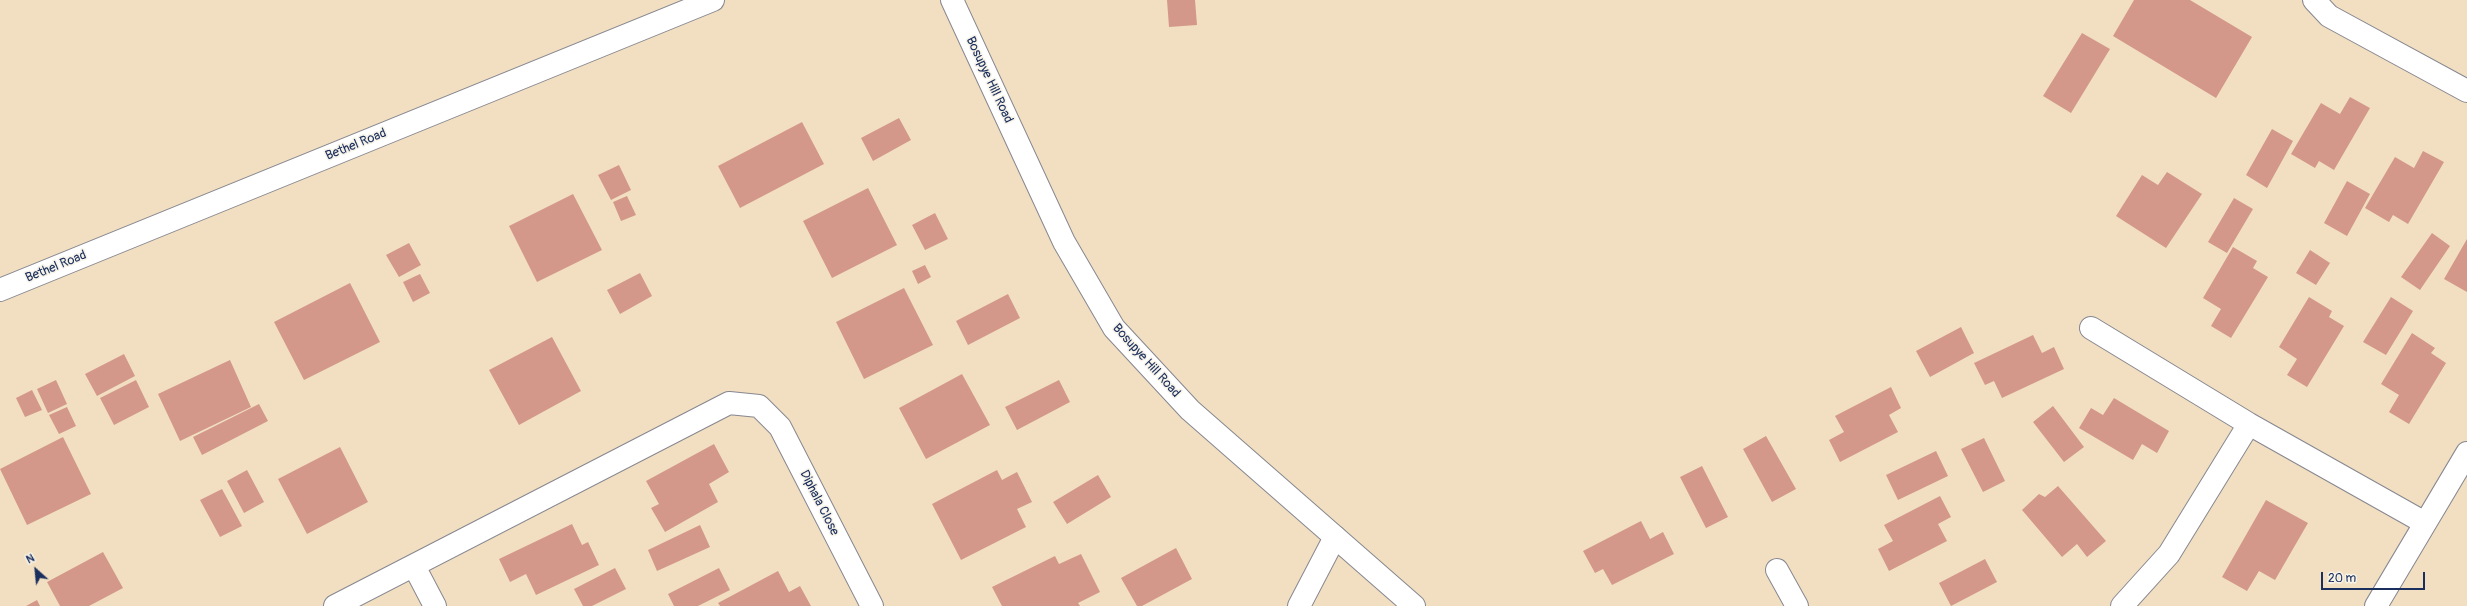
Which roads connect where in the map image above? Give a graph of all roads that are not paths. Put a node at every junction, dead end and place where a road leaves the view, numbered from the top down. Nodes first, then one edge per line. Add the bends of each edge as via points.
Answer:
1 (713, 0) edge
2 (952, 0) edge
3 (2314, 0) edge
4 (2467, 91) edge
5 (0, 290) edge
6 (2091, 328) dead end
7 (2249, 424) junction
8 (2467, 453) edge
9 (2425, 523) junction
10 (1335, 537) junction
11 (414, 566) junction
12 (1777, 570) dead end
13 (335, 606) edge
14 (435, 606) edge
15 (872, 606) edge
16 (1299, 606) edge
17 (1414, 606) edge
18 (1797, 606) edge
19 (2122, 606) edge
20 (2376, 606) edge

1 - 5 street, Bethel Road
2 - 10 street, Bosupye Hill Road via 1064,242 1114,328 1190,410
3 - 4 street via 2329,16
6 - 7 street
7 - 9 street
7 - 19 street via 2169,554
8 - 9 street
9 - 20 street
10 - 16 street
10 - 17 street, Bosupye Hill Road
11 - 13 street
11 - 14 street
11 - 15 street, Diphala Close via 729,403 759,406 780,427
12 - 18 street

